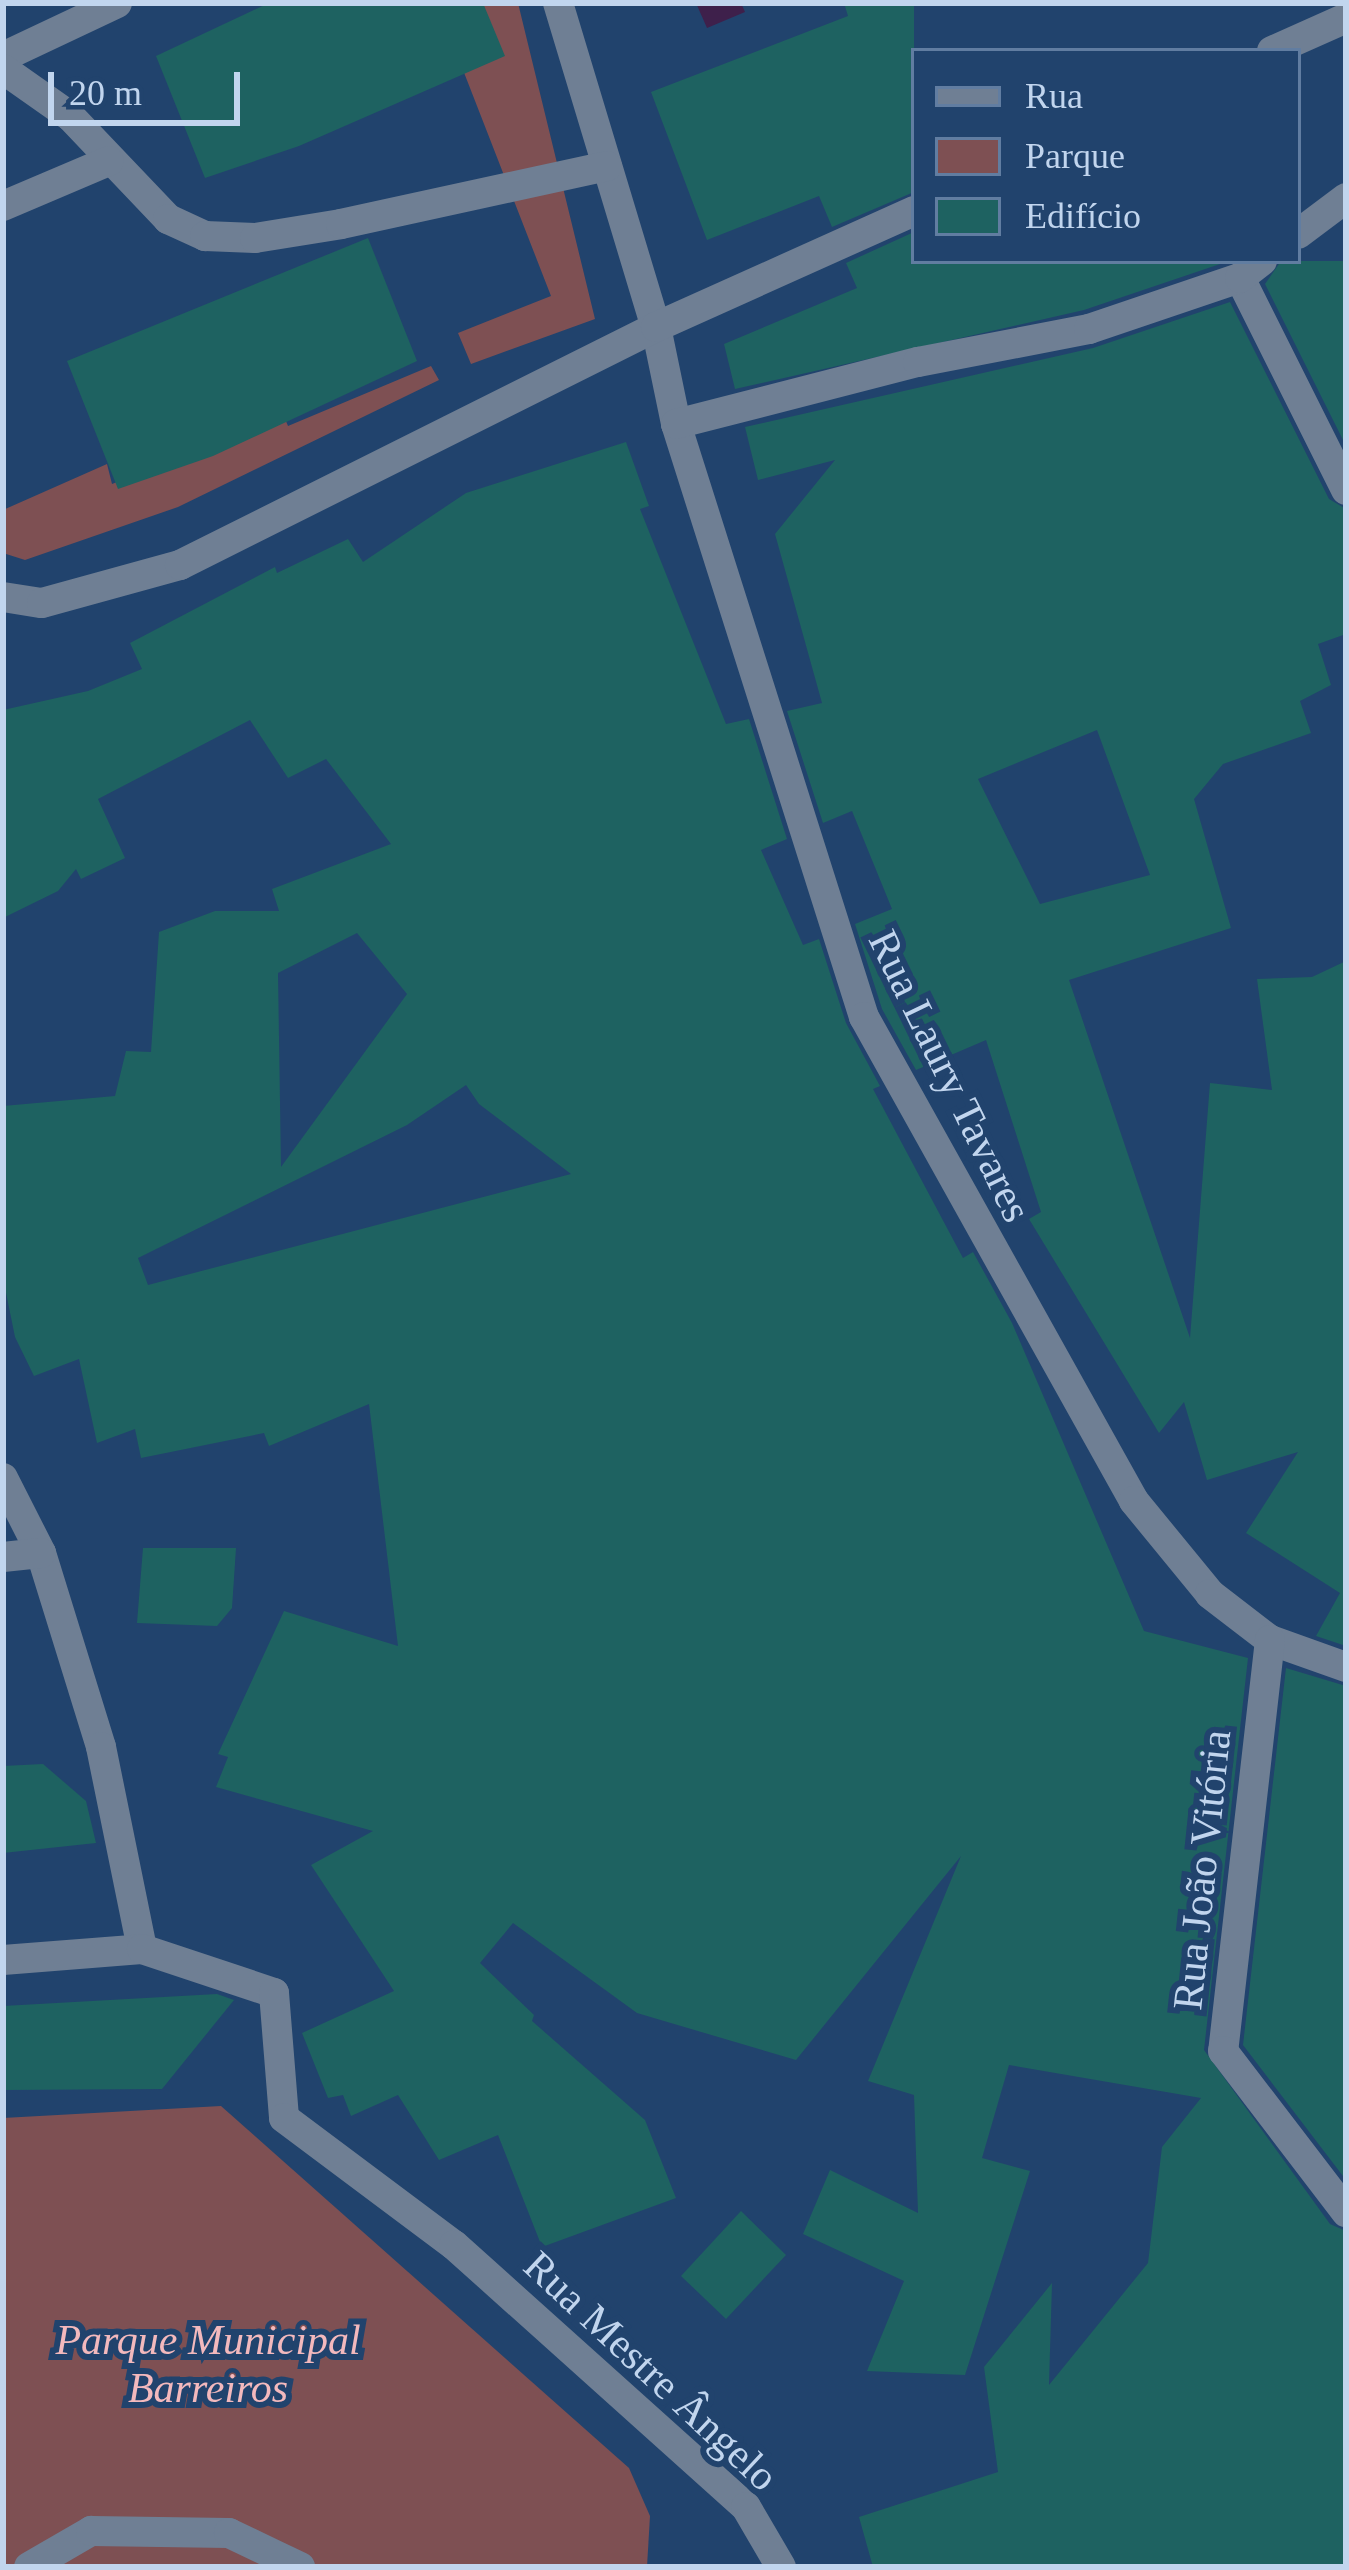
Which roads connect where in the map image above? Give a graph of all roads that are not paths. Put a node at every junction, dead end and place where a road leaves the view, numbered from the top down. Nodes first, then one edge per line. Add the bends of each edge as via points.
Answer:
1 (117, 3) edge
2 (558, 3) edge
3 (1346, 18) edge
4 (1279, 48) edge
5 (3, 57) edge
6 (3, 69) edge
7 (109, 161) junction
8 (608, 166) junction
9 (1346, 198) edge
10 (3, 206) edge
11 (911, 213) edge
12 (1301, 232) edge
13 (1251, 269) edge
14 (656, 327) junction
15 (676, 424) junction
16 (1346, 490) edge
17 (3, 597) edge
18 (3, 1478) edge
19 (41, 1552) junction
20 (3, 1557) edge
21 (1270, 1640) junction
22 (1346, 1667) edge
23 (142, 1949) junction
24 (3, 1960) edge
25 (1346, 2212) edge
26 (29, 2567) edge
27 (300, 2567) edge
28 (781, 2567) edge

1 - 5 street
2 - 8 street, Rua Laury Tavares
3 - 4 street
6 - 7 street via 70,117
7 - 8 street via 168,219 205,236 256,238
7 - 10 street
8 - 14 street, Rua Laury Tavares
9 - 12 street
11 - 14 street
13 - 15 street via 1088,329 918,362
13 - 16 street
14 - 15 street, Rua Laury Tavares
14 - 17 street via 180,565 42,603
15 - 21 street, Rua Laury Tavares via 864,1017 1134,1502 1210,1594
18 - 19 street
19 - 20 street
19 - 23 street via 101,1747
21 - 22 street, Rua Laury Tavares
21 - 25 street, Rua João Vitória via 1223,2051
23 - 24 street
23 - 28 street, Rua Mestre Ângelo via 274,1993 280,2111 454,2245 746,2507
26 - 27 street via 91,2531 229,2533

